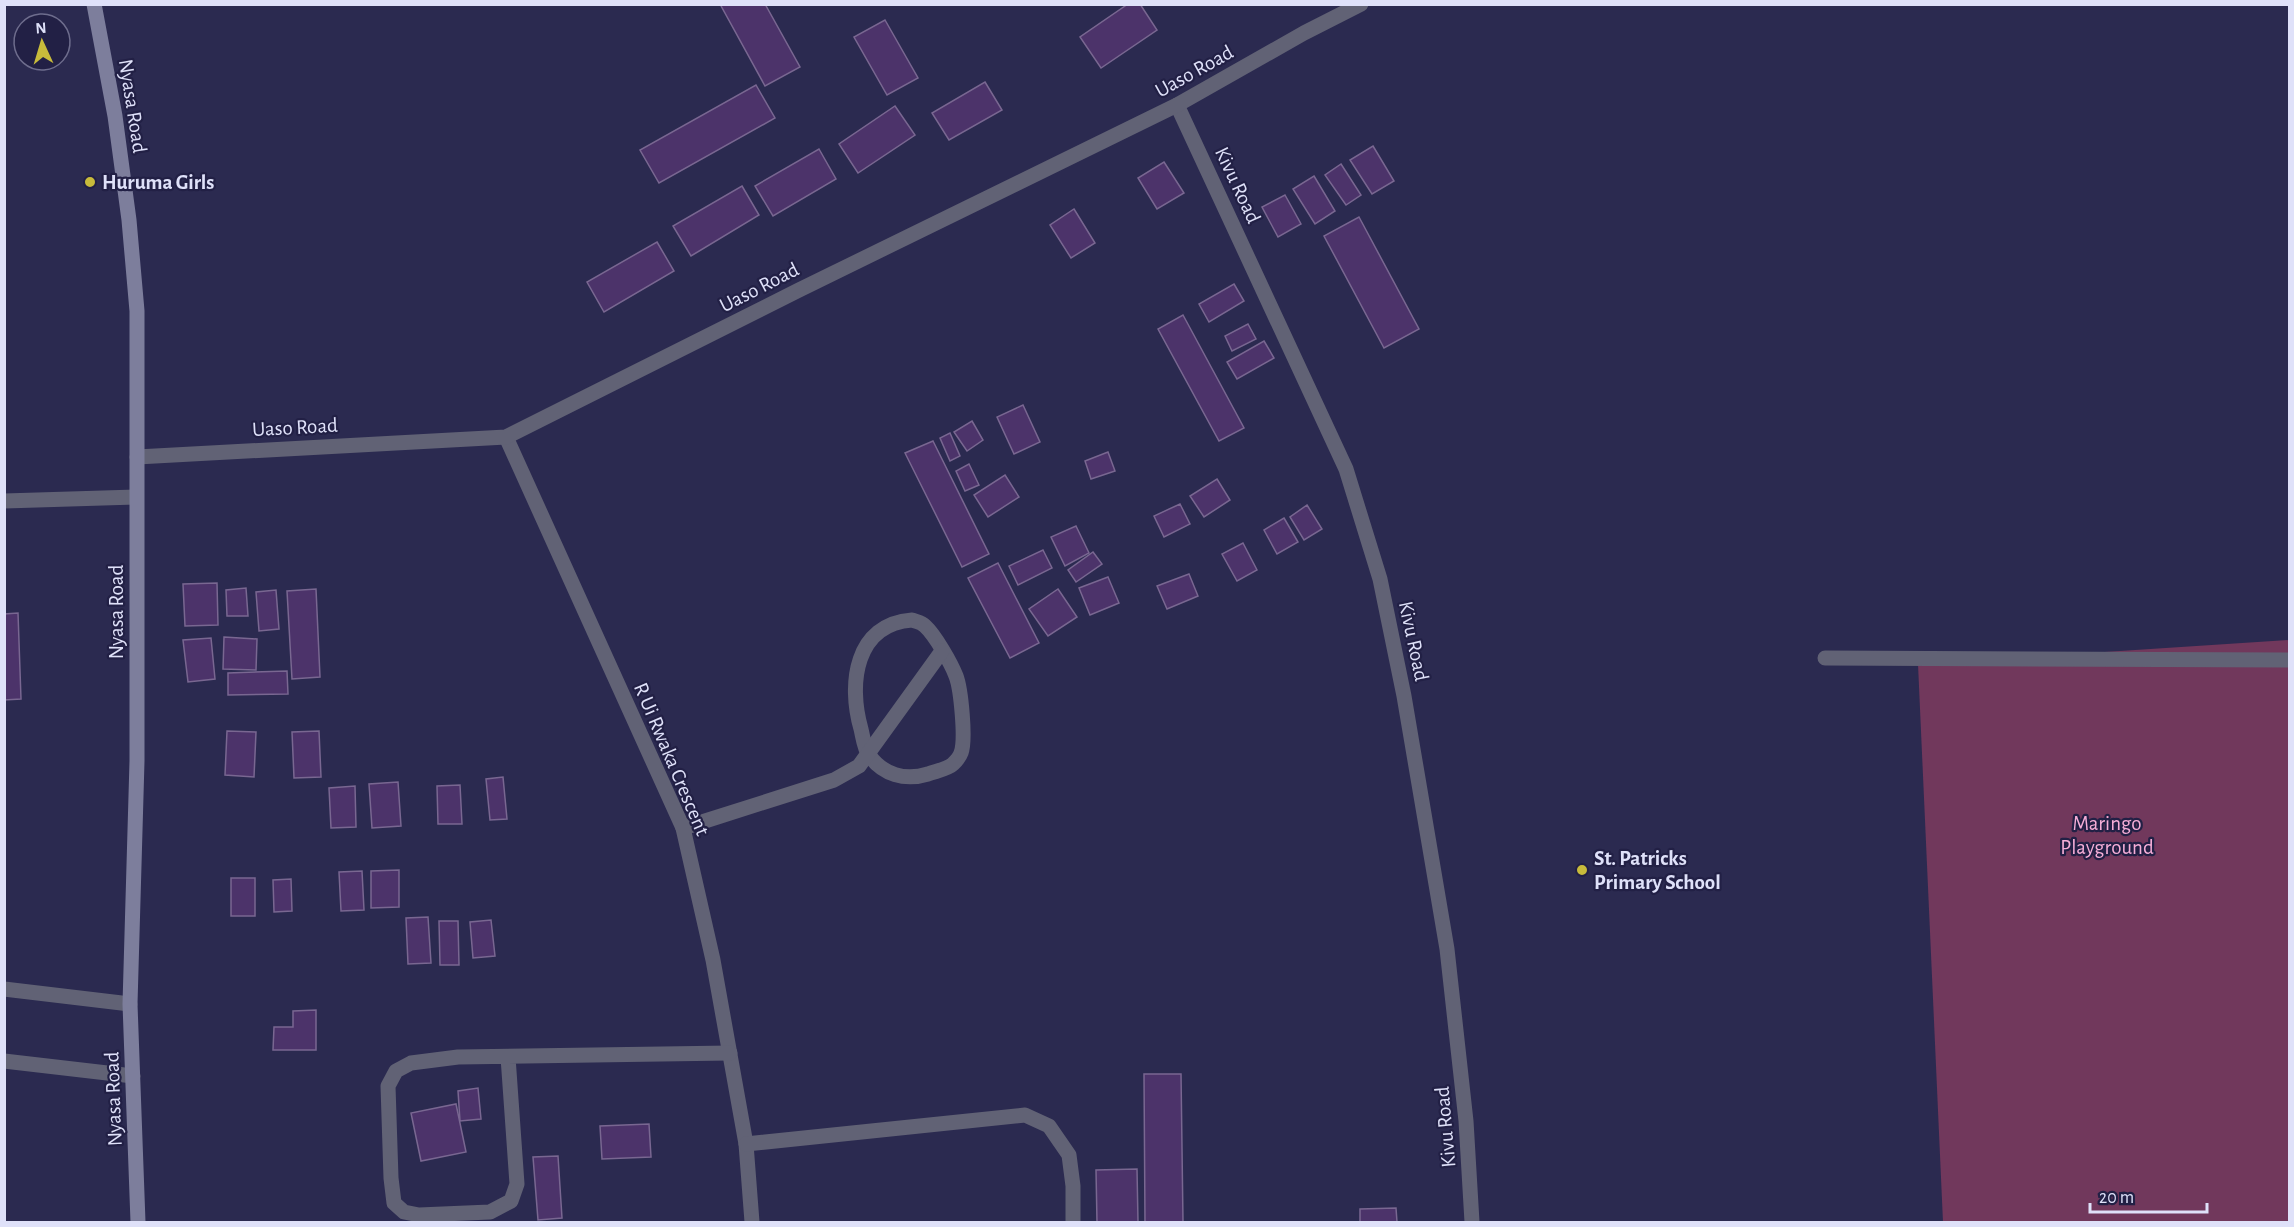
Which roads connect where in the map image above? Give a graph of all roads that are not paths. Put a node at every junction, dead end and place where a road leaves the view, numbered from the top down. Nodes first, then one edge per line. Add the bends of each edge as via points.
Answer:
1 (94, 4) edge
2 (1360, 4) edge
3 (1177, 105) junction
4 (506, 437) junction
5 (137, 457) junction
6 (136, 497) junction
7 (4, 501) edge
8 (942, 651) junction
9 (1825, 658) dead end
10 (2289, 660) edge
11 (868, 754) junction
12 (683, 828) junction
13 (4, 989) edge
14 (130, 1004) junction
15 (730, 1053) junction
16 (508, 1057) junction
17 (4, 1061) edge
18 (133, 1076) junction
19 (746, 1144) junction
20 (138, 1222) edge
21 (752, 1222) edge
22 (1073, 1222) edge
23 (1472, 1222) edge

1 - 5 street, Nyasa Road via 129,220 137,311
2 - 3 street, Uaso Road
3 - 4 street, Uaso Road
3 - 23 street, Kivu Road via 1346,469 1380,579 1447,949 1466,1120
4 - 5 street, Uaso Road
4 - 12 street, R Ui Rwaka Crescent
5 - 6 street, Nyasa Road
6 - 7 street
6 - 14 street, Nyasa Road via 137,761
8 - 11 street
8 - 11 street via 927,627 912,620 892,624 866,644 857,664 855,700
8 - 11 street via 959,690 962,752 952,765 916,778 886,772
9 - 10 street
11 - 12 street via 859,766 834,780
12 - 15 street, R Ui Rwaka Crescent
13 - 14 street
14 - 18 street, Nyasa Road
15 - 16 street
15 - 19 street, R Ui Rwaka Crescent
16 - 16 street via 517,1184 511,1201 490,1212 404,1212 394,1203 391,1178 387,1086 396,1071 411,1063 458,1057
17 - 18 street
18 - 20 street, Nyasa Road
19 - 21 street, R Ui Rwaka Crescent
19 - 22 street via 1025,1115 1049,1126 1069,1155

